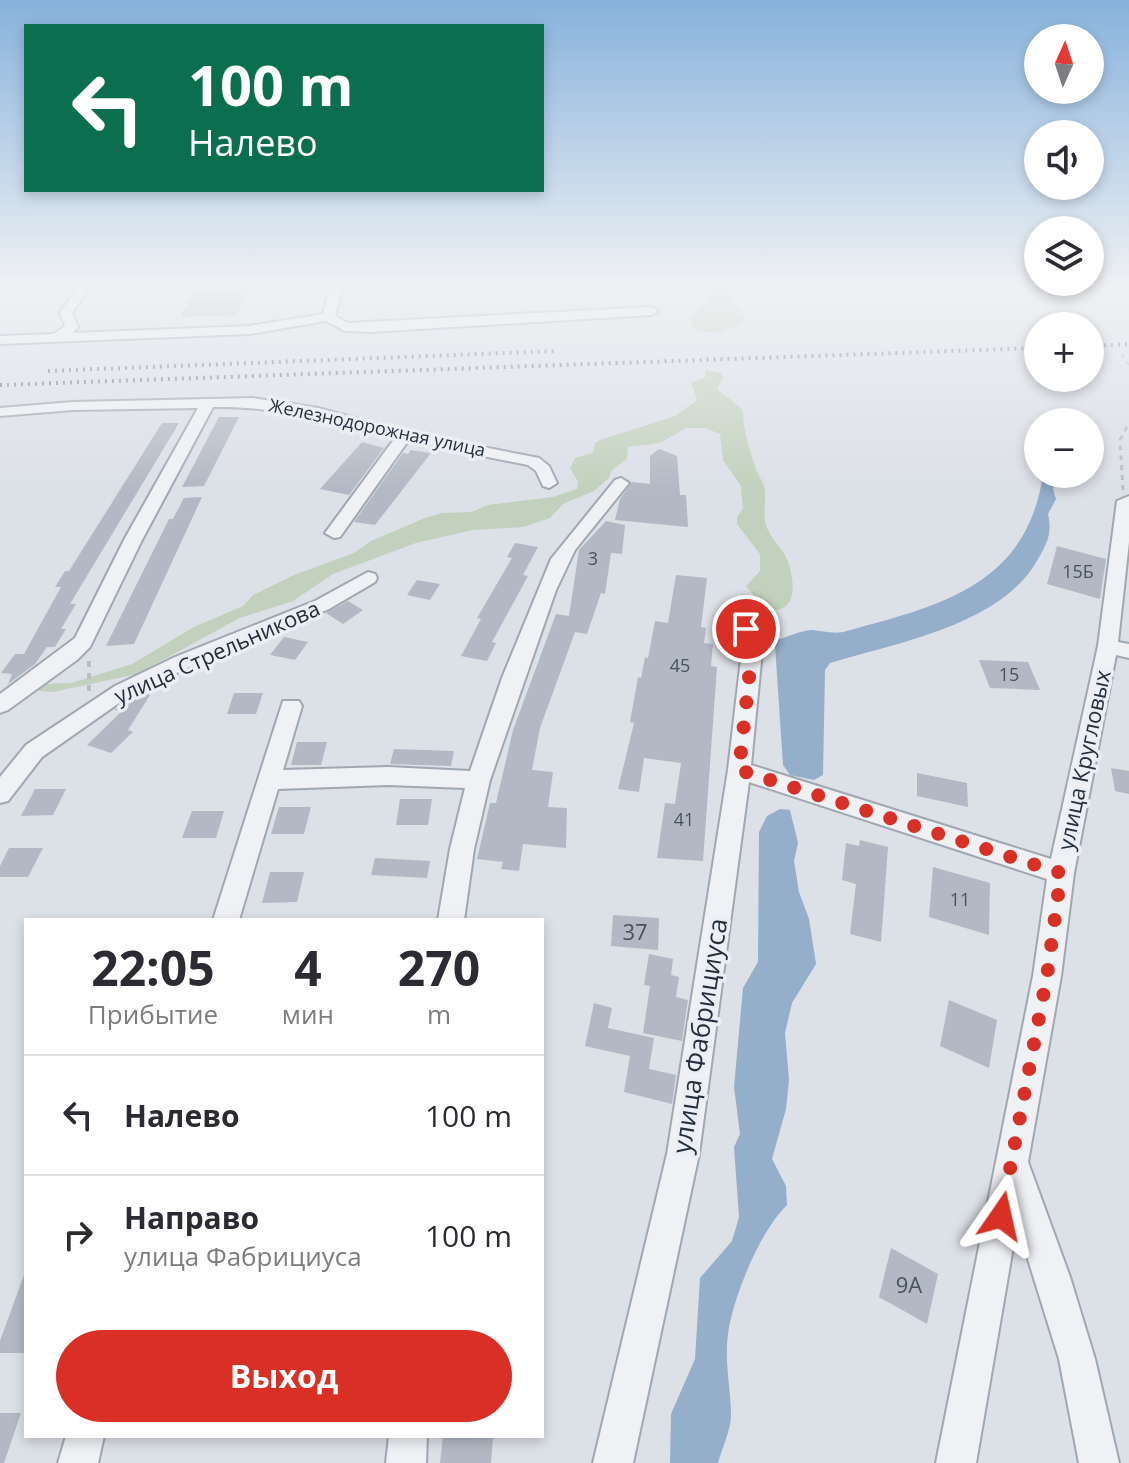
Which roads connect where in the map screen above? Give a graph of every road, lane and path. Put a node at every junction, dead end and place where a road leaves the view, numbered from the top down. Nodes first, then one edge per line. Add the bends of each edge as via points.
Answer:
1 (1122, 355) dead end
2 (1129, 365) edge
3 (207, 405) junction
4 (0, 412) edge
5 (19, 412) junction
6 (1129, 423) edge
7 (0, 433) edge
8 (404, 436) junction
9 (549, 483) dead end
10 (621, 483) dead end
11 (1127, 501) edge
12 (334, 533) dead end
13 (368, 578) dead end
14 (729, 613) dead end
15 (1119, 648) edge
16 (89, 660) dead end
17 (0, 705) edge
18 (291, 706) dead end
19 (88, 714) junction
20 (739, 770) junction
21 (268, 780) junction
22 (477, 780) junction
23 (0, 794) edge
24 (1061, 873) junction
25 (227, 918) edge
26 (451, 918) edge
27 (1012, 1159) junction
28 (84, 1438) edge
29 (408, 1438) edge
30 (78, 1463) edge
31 (406, 1463) edge
32 (613, 1463) edge
33 (956, 1463) edge
34 (1099, 1463) edge

1 - 2 path
3 - 5 street, Железнодорожная улица
3 - 8 street, Железнодорожная улица via 280,405
3 - 17 street via 83,642
4 - 5 street, Железнодорожная улица
5 - 7 street
6 - 11 path via 1120,440
8 - 9 street, Железнодорожная улица via 533,461
8 - 12 street
10 - 22 street via 560,560
11 - 15 street, улица Кругловых
13 - 19 street, улица Стрельникова via 322,605 122,691
14 - 20 street, улица Фабрициуса via 753,641
15 - 24 street, улица Кругловых
16 - 19 path
18 - 21 street
19 - 23 street, улица Стрельникова via 34,751
20 - 24 street
20 - 32 street, улица Фабрициуса via 683,1154
21 - 22 street
21 - 25 street
22 - 26 street
24 - 27 street, улица Кругловых
27 - 33 street, улица Кругловых
27 - 34 street, улица Кругловых via 1077,1359
28 - 30 street
29 - 31 street

